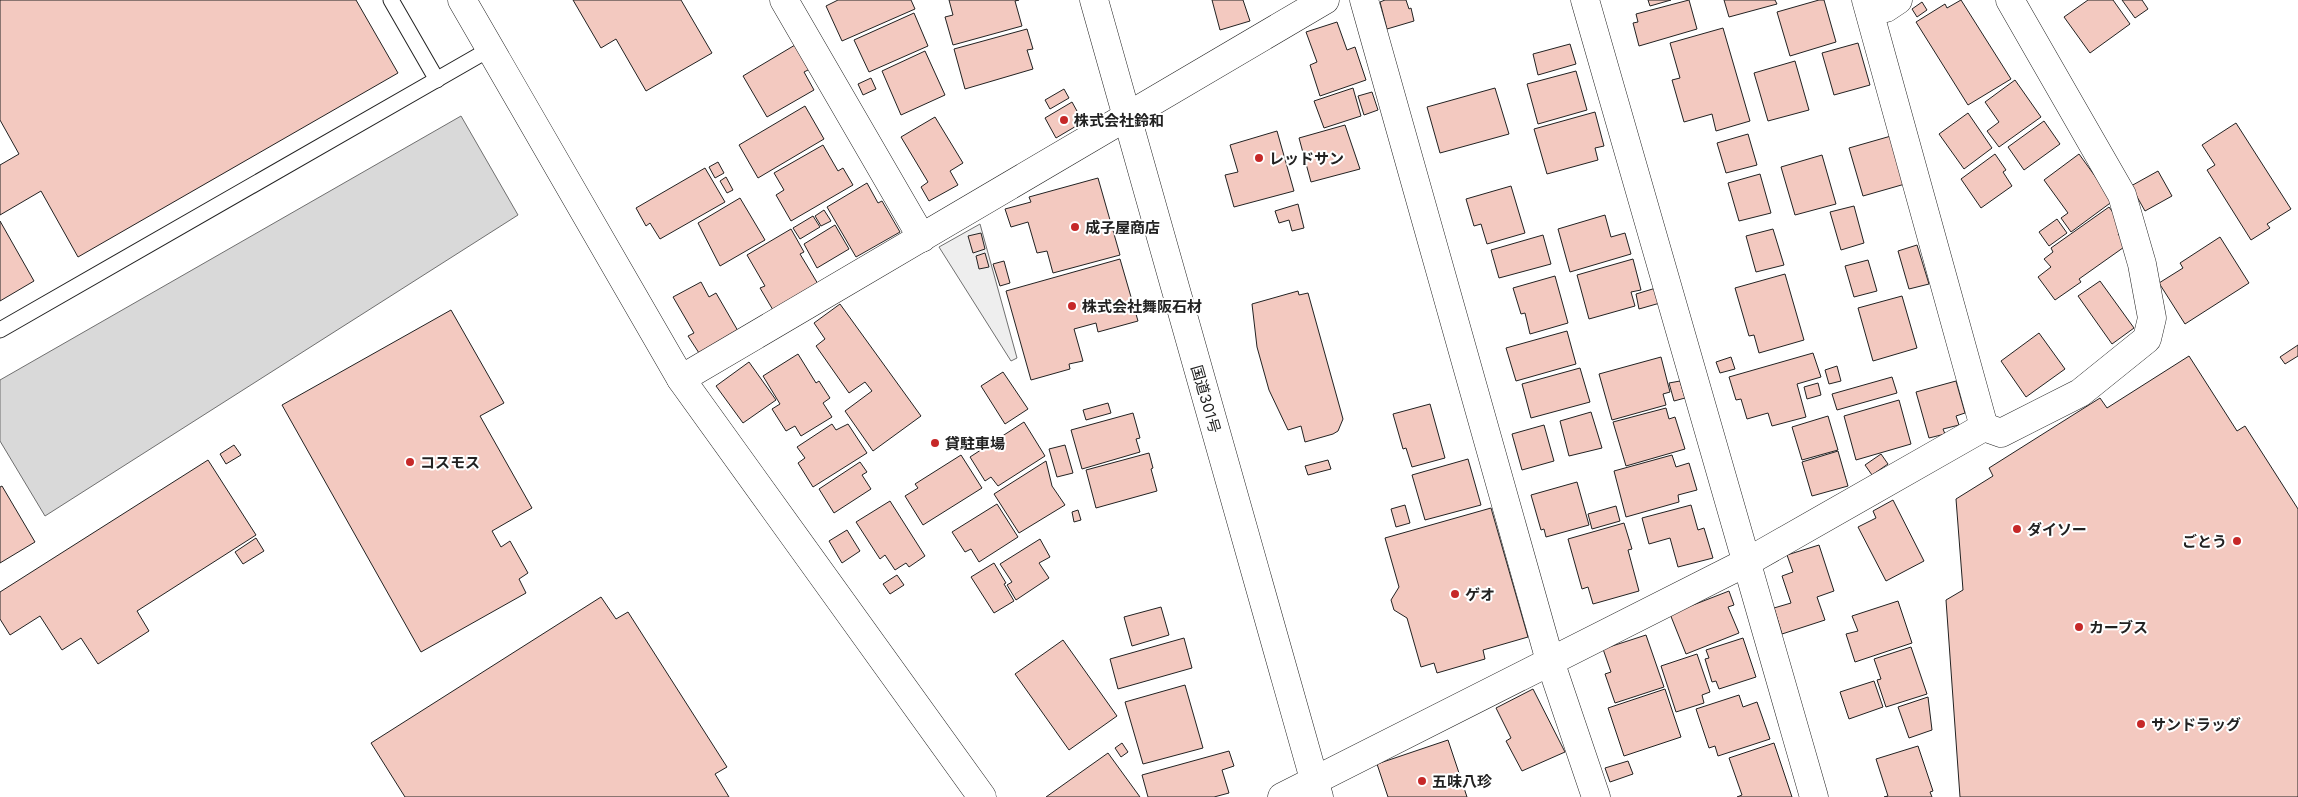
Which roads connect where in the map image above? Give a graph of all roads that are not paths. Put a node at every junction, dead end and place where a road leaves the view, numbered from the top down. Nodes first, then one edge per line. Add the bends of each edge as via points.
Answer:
1 (391, 0) edge
2 (462, 0) edge
3 (784, 0) edge
4 (1094, 0) edge
5 (1325, 0) edge
6 (1364, 0) edge
7 (1585, 0) edge
8 (1898, 0) edge
9 (2010, 0) edge
10 (1868, 6) edge
11 (490, 49) junction
12 (436, 80) junction
13 (1127, 117) junction
14 (922, 238) junction
15 (0, 330) edge
16 (681, 379) junction
17 (1984, 427) junction
18 (1747, 562) junction
19 (1550, 661) junction
20 (1316, 789) edge
21 (982, 797) edge
22 (1282, 797) edge
23 (1596, 797) edge
24 (1814, 797) edge

1 - 12 lane
2 - 11 main road
3 - 14 main road
4 - 13 main road, 国道301号
5 - 13 main road
6 - 19 main road
7 - 18 main road
8 - 10 main road via 1886,8
9 - 17 main road via 2122,195 2142,264 2152,318 2147,339 2080,393 2001,433
10 - 17 main road
11 - 12 lane
11 - 16 main road
12 - 15 lane
13 - 14 main road
13 - 20 main road, 国道301号
14 - 16 main road
16 - 21 main road
17 - 18 main road
18 - 19 main road
18 - 24 main road
19 - 20 main road
19 - 23 main road
20 - 22 main road

